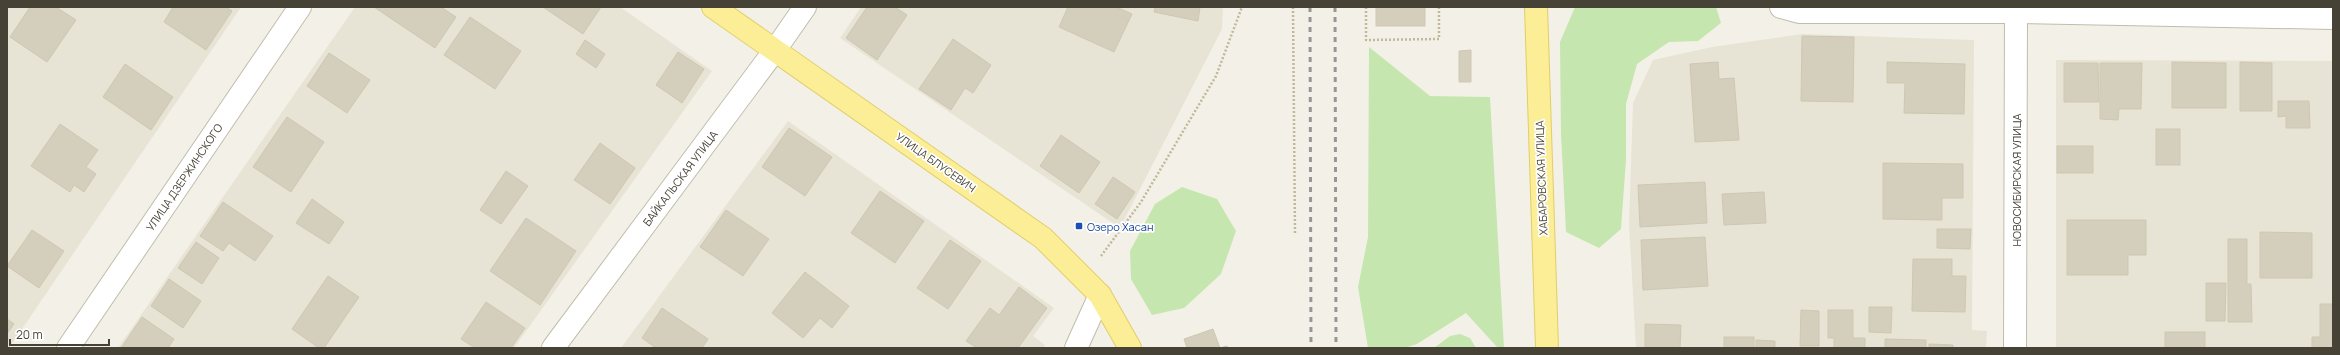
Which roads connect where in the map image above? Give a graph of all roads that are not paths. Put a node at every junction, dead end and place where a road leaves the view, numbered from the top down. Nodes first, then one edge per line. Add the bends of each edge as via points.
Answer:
1 (300, 7) edge
2 (713, 7) edge
3 (805, 7) edge
4 (1536, 7) edge
5 (1781, 7) edge
6 (2016, 12) junction
7 (2333, 18) edge
8 (775, 50) junction
9 (1100, 295) junction
10 (68, 348) edge
11 (553, 348) edge
12 (1076, 348) edge
13 (1130, 348) edge
14 (1546, 348) edge
15 (2015, 348) edge

1 - 10 street, УЛИЦА ДЗЕРЖИНСКОГО
2 - 8 main road, УЛИЦА БЛУСЕВИЧ
3 - 8 street, БАЙКАЛЬСКАЯ УЛИЦА
4 - 14 main road, ХАБАРОВСКАЯ УЛИЦА
5 - 6 street via 1799,12
6 - 7 street
6 - 15 street, НОВОСИБИРСКАЯ УЛИЦА
8 - 9 main road, УЛИЦА БЛУСЕВИЧ via 1043,238
8 - 11 street, БАЙКАЛЬСКАЯ УЛИЦА
9 - 12 street
9 - 13 main road, УЛИЦА БЛУСЕВИЧ

